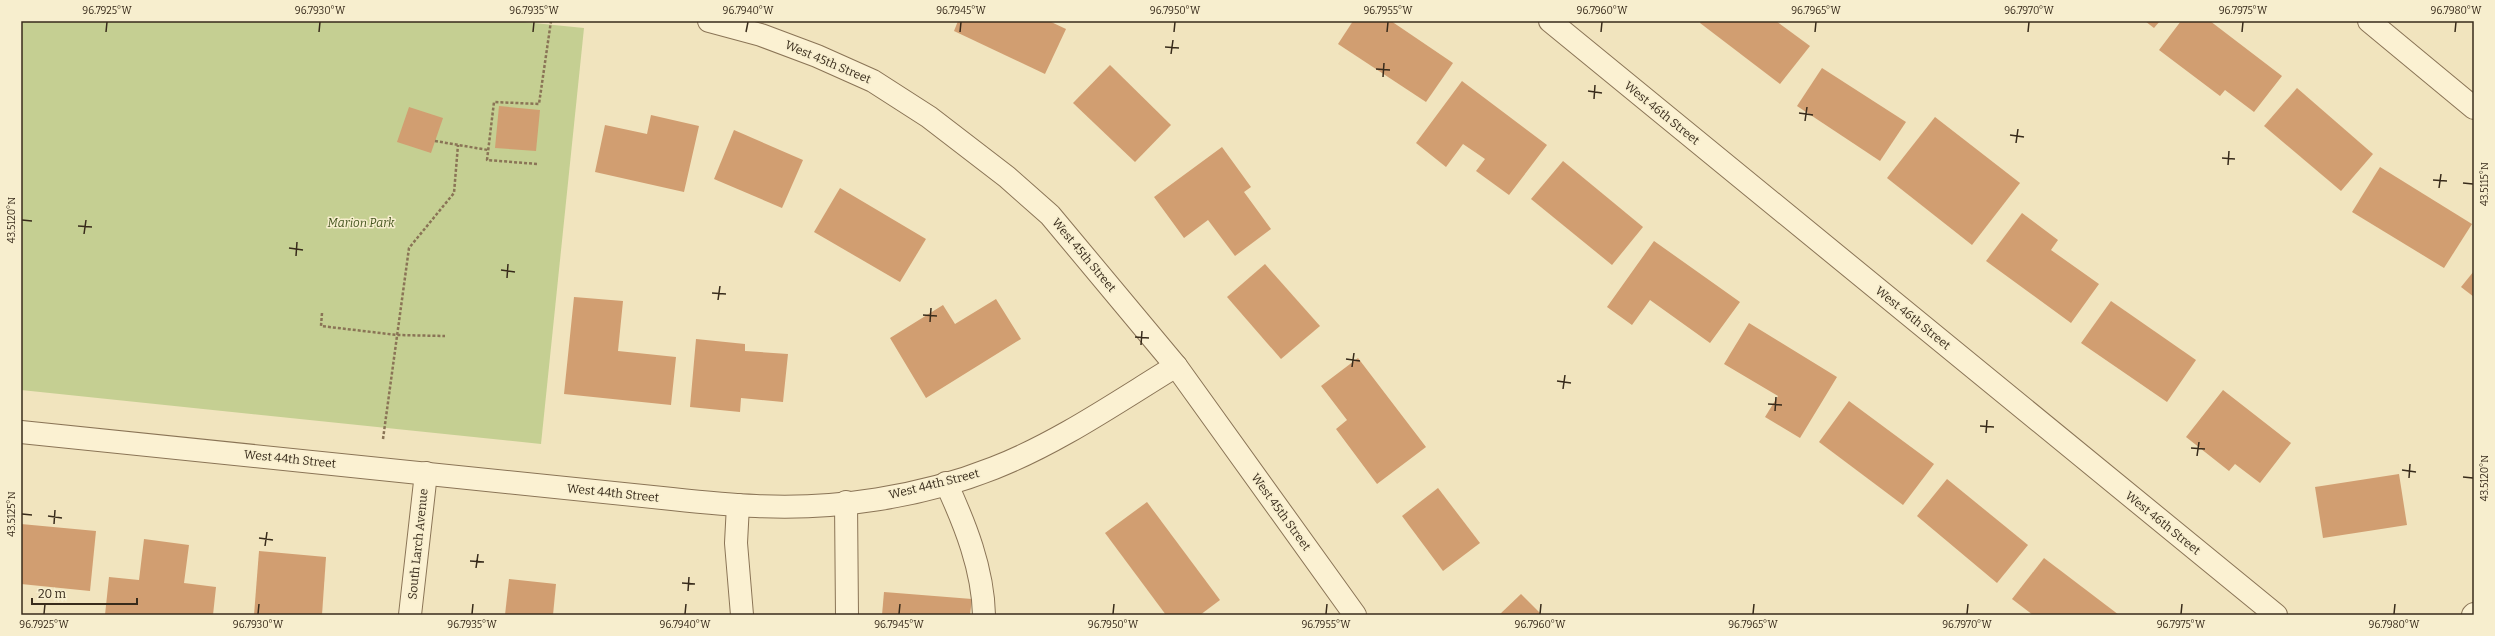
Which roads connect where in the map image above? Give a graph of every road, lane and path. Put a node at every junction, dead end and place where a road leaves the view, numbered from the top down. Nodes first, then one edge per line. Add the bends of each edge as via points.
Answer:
1 (551, 21) edge
2 (709, 21) edge
3 (1550, 21) edge
4 (2369, 21) edge
5 (2474, 108) edge
6 (435, 141) dead end
7 (458, 145) junction
8 (488, 150) junction
9 (537, 164) dead end
10 (322, 313) dead end
11 (397, 335) junction
12 (445, 336) dead end
13 (1176, 366) junction
14 (21, 432) edge
15 (379, 468) junction
16 (426, 473) junction
17 (946, 483) junction
18 (846, 502) junction
19 (738, 505) junction
20 (410, 615) edge
21 (742, 615) edge
22 (847, 615) edge
23 (984, 615) edge
24 (1355, 615) edge
25 (2276, 615) edge

1 - 8 path via 539,104 494,102
2 - 13 street, West 45th Street via 761,35 817,56 873,81 928,117 1007,177 1050,215
3 - 25 street, West 46th Street
4 - 5 street
6 - 7 path
7 - 8 path
7 - 11 path via 454,193 409,248
8 - 9 path via 487,160
10 - 11 path via 321,326
11 - 12 path
11 - 15 path
13 - 17 street, West 44th Street via 1058,437 995,468
13 - 24 street, West 45th Street
14 - 15 street, West 44th Street
15 - 16 street, West 44th Street
16 - 19 street, West 44th Street
16 - 20 street, South Larch Avenue
17 - 18 street, West 44th Street via 898,495
17 - 23 street via 963,520 984,592
18 - 19 street, West 44th Street
18 - 22 street
19 - 21 street via 736,543

